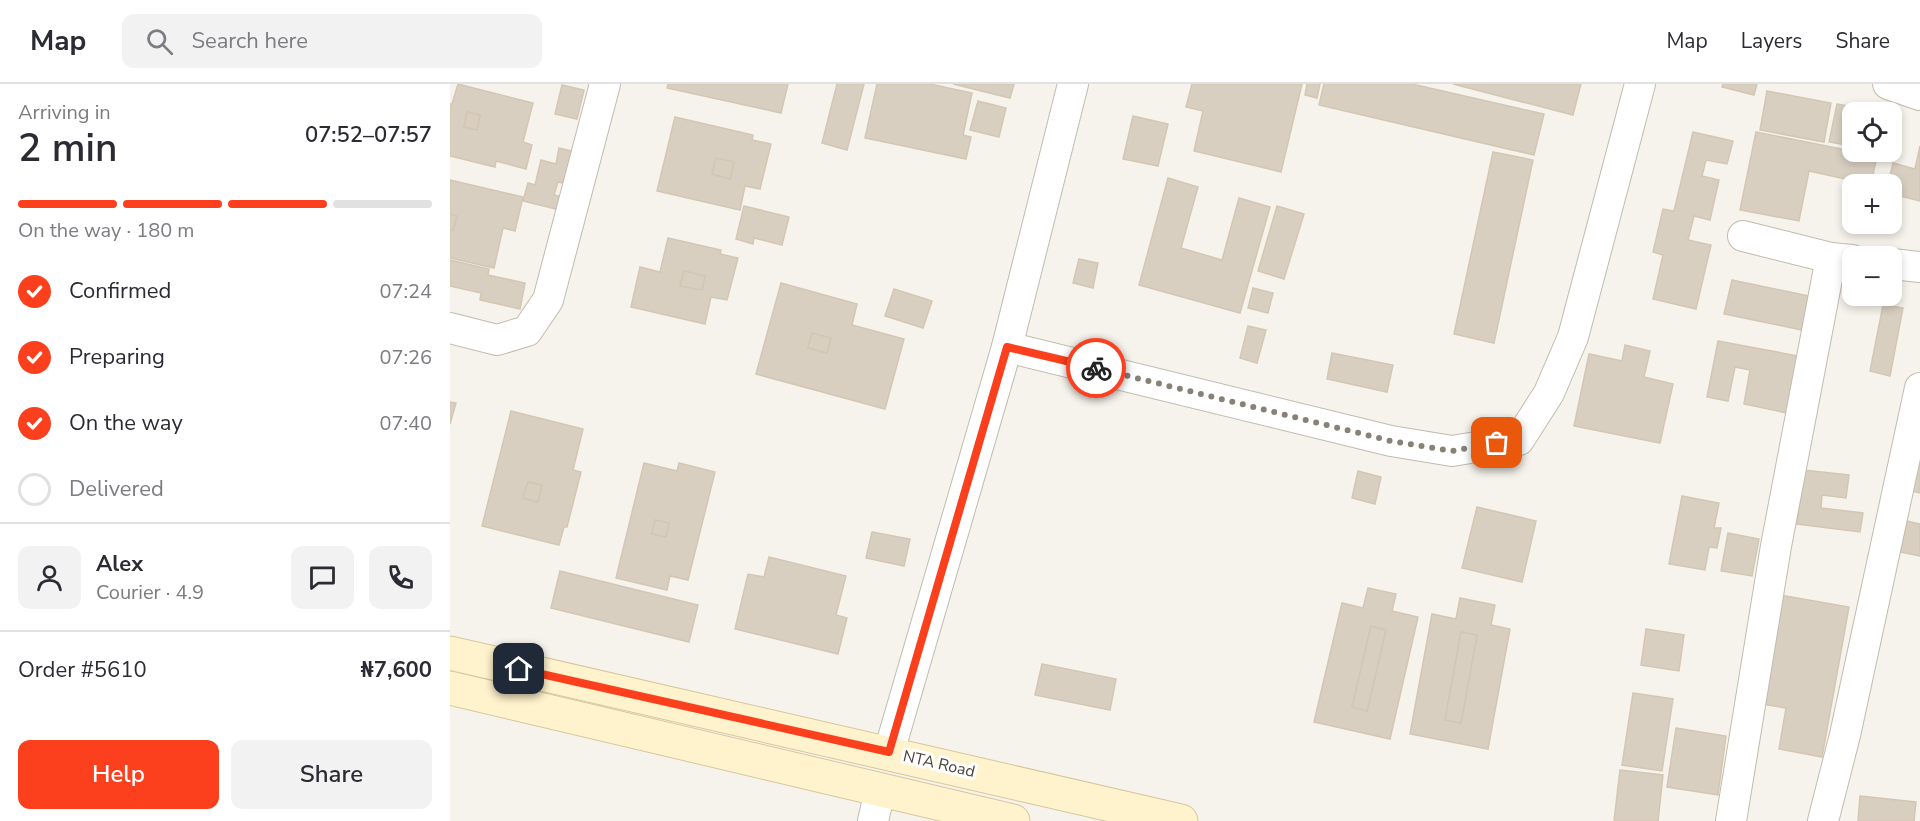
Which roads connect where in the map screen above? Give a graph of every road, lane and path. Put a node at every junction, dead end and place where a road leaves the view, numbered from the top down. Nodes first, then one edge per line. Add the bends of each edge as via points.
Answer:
1 (605, 84) edge
2 (1073, 84) edge
3 (1640, 84) edge
4 (1888, 84) edge
5 (1920, 95) edge
6 (1743, 236) dead end
7 (1842, 259) edge
8 (1902, 265) edge
9 (1920, 267) edge
10 (450, 328) edge
11 (1007, 347) junction
12 (1920, 388) edge
13 (450, 653) edge
14 (450, 688) edge
15 (889, 752) junction
16 (880, 790) junction
17 (873, 821) edge
18 (1013, 821) edge
19 (1182, 821) edge
20 (1731, 821) edge
21 (1823, 821) edge

1 - 10 street via 548,300 527,331 497,340
2 - 11 street
3 - 11 street via 1573,337 1549,393 1519,440 1452,451 1391,441
4 - 5 street
6 - 7 street
7 - 20 street via 1776,546
8 - 9 street
11 - 15 street
12 - 21 street
13 - 15 main road, NTA Road
14 - 16 main road
15 - 19 main road, NTA Road
16 - 17 street
16 - 18 main road

